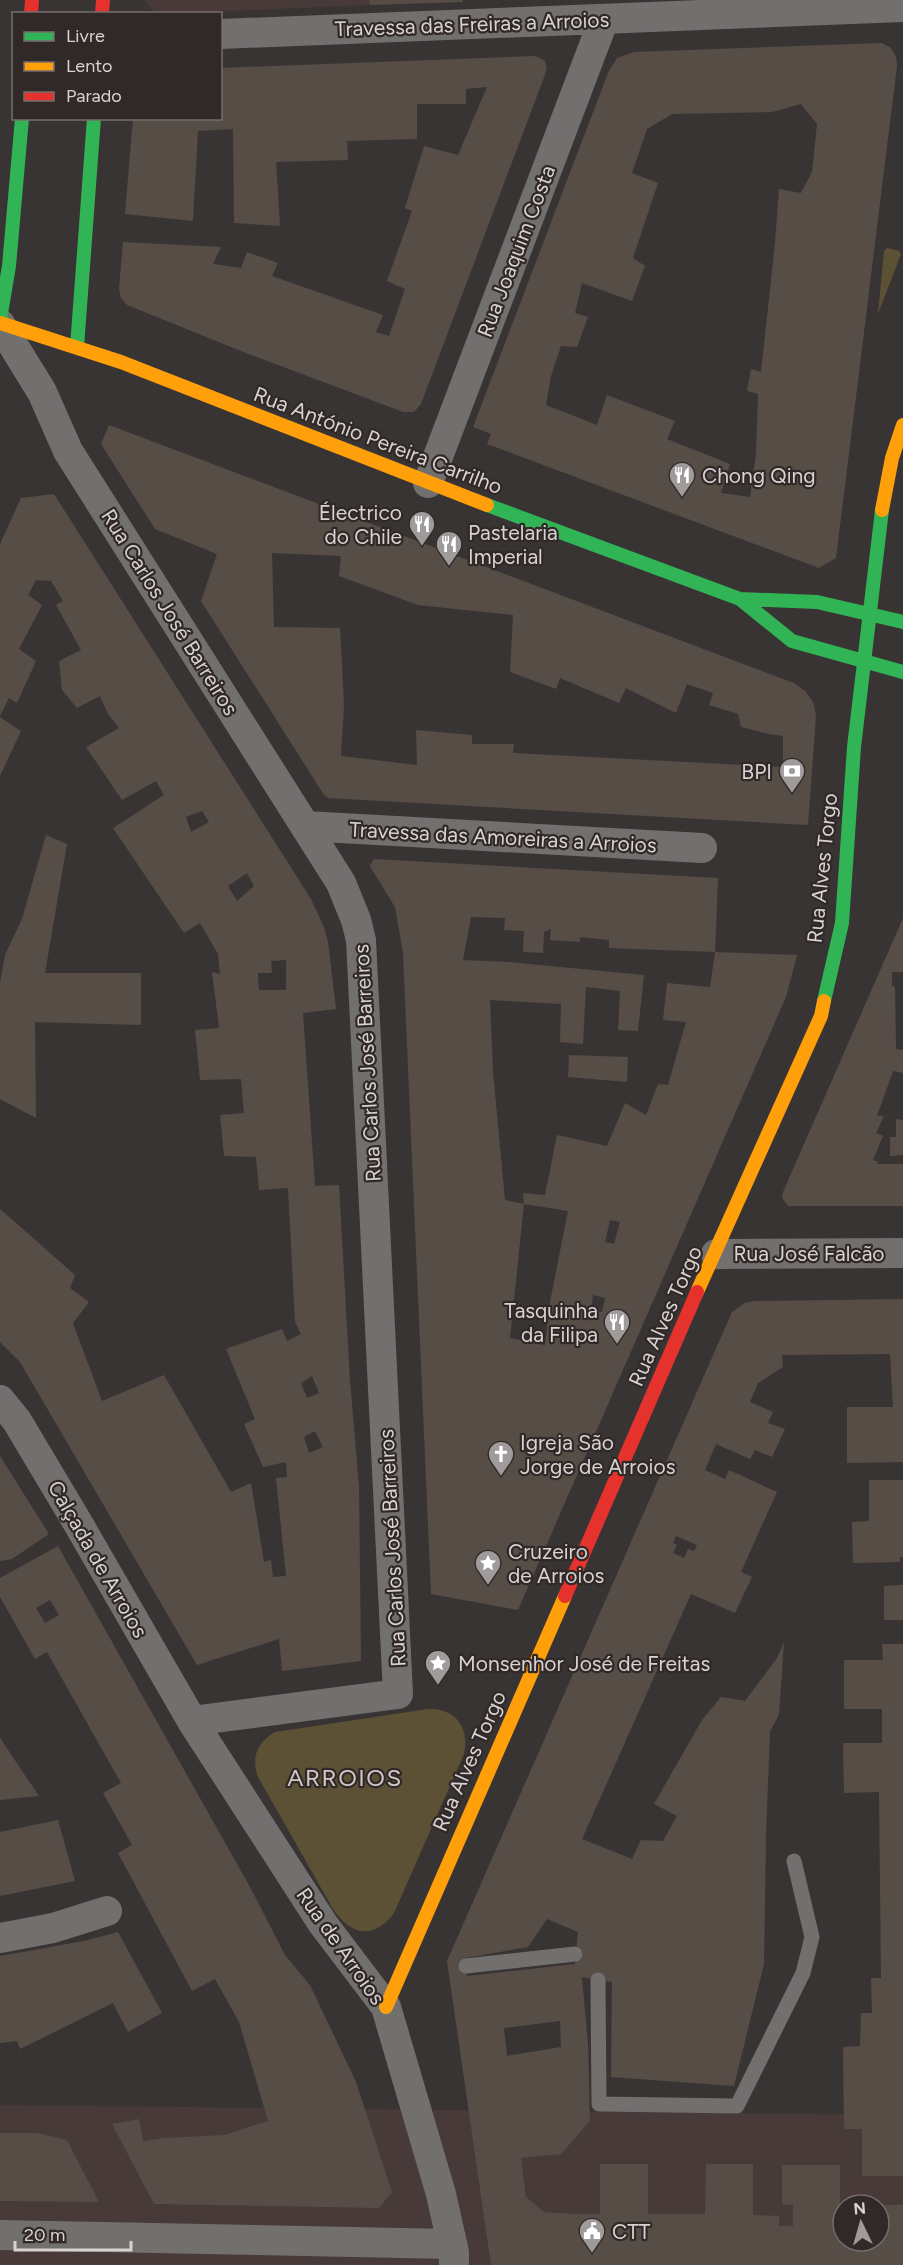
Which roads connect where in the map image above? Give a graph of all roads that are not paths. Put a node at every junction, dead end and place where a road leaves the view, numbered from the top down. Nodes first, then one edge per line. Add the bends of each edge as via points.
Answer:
1 (903, 7) edge
2 (604, 19) junction
3 (222, 34) edge
4 (22, 120) edge
5 (94, 120) edge
6 (0, 322) edge
7 (77, 347) junction
8 (903, 425) edge
9 (428, 483) junction
10 (740, 599) junction
11 (870, 613) junction
12 (903, 622) edge
13 (903, 634) edge
14 (864, 662) junction
15 (903, 672) edge
16 (305, 826) junction
17 (702, 848) dead end
18 (903, 1253) edge
19 (716, 1254) junction
20 (0, 1400) edge
21 (192, 1721) junction
22 (794, 1861) dead end
23 (107, 1911) dead end
24 (0, 1938) edge
25 (575, 1954) dead end
26 (466, 1966) dead end
27 (598, 1980) dead end
28 (386, 2007) junction
29 (0, 2235) edge
30 (453, 2254) edge

1 - 2 street, Travessa das Freiras a Arroios
2 - 3 street, Travessa das Freiras a Arroios
2 - 9 street, Rua Joaquim Costa
4 - 6 main road
5 - 7 main road
6 - 7 main road, Rua António Pereira Carrilho
6 - 16 street, Rua Carlos José Barreiros via 42,392 68,452
7 - 9 main road, Rua António Pereira Carrilho
8 - 11 main road, Rua Alves Torgo via 884,491
9 - 10 main road, Rua António Pereira Carrilho
10 - 11 main road, Rua António Pereira Carrilho via 817,602
10 - 14 main road, Rua António Pereira Carrilho via 792,641
11 - 12 main road, Rua António Pereira Carrilho
11 - 13 main road
11 - 14 main road, Rua Alves Torgo
14 - 15 main road, Rua António Pereira Carrilho
14 - 19 main road, Rua Alves Torgo via 842,923 821,1016
16 - 17 street, Travessa das Amoreiras a Arroios
16 - 21 street, Rua Carlos José Barreiros via 345,892 361,940 398,1694
18 - 19 street, Rua José Falcão
19 - 28 main road, Rua Alves Torgo
20 - 21 street, Calçada de Arroios via 74,1515
21 - 28 street, Rua de Arroios via 323,1924
22 - 27 lane via 812,1937 803,1973 737,2106 599,2104
23 - 24 street via 53,1928
25 - 26 lane
28 - 30 street, Rua de Arroios via 441,2194
29 - 30 street

